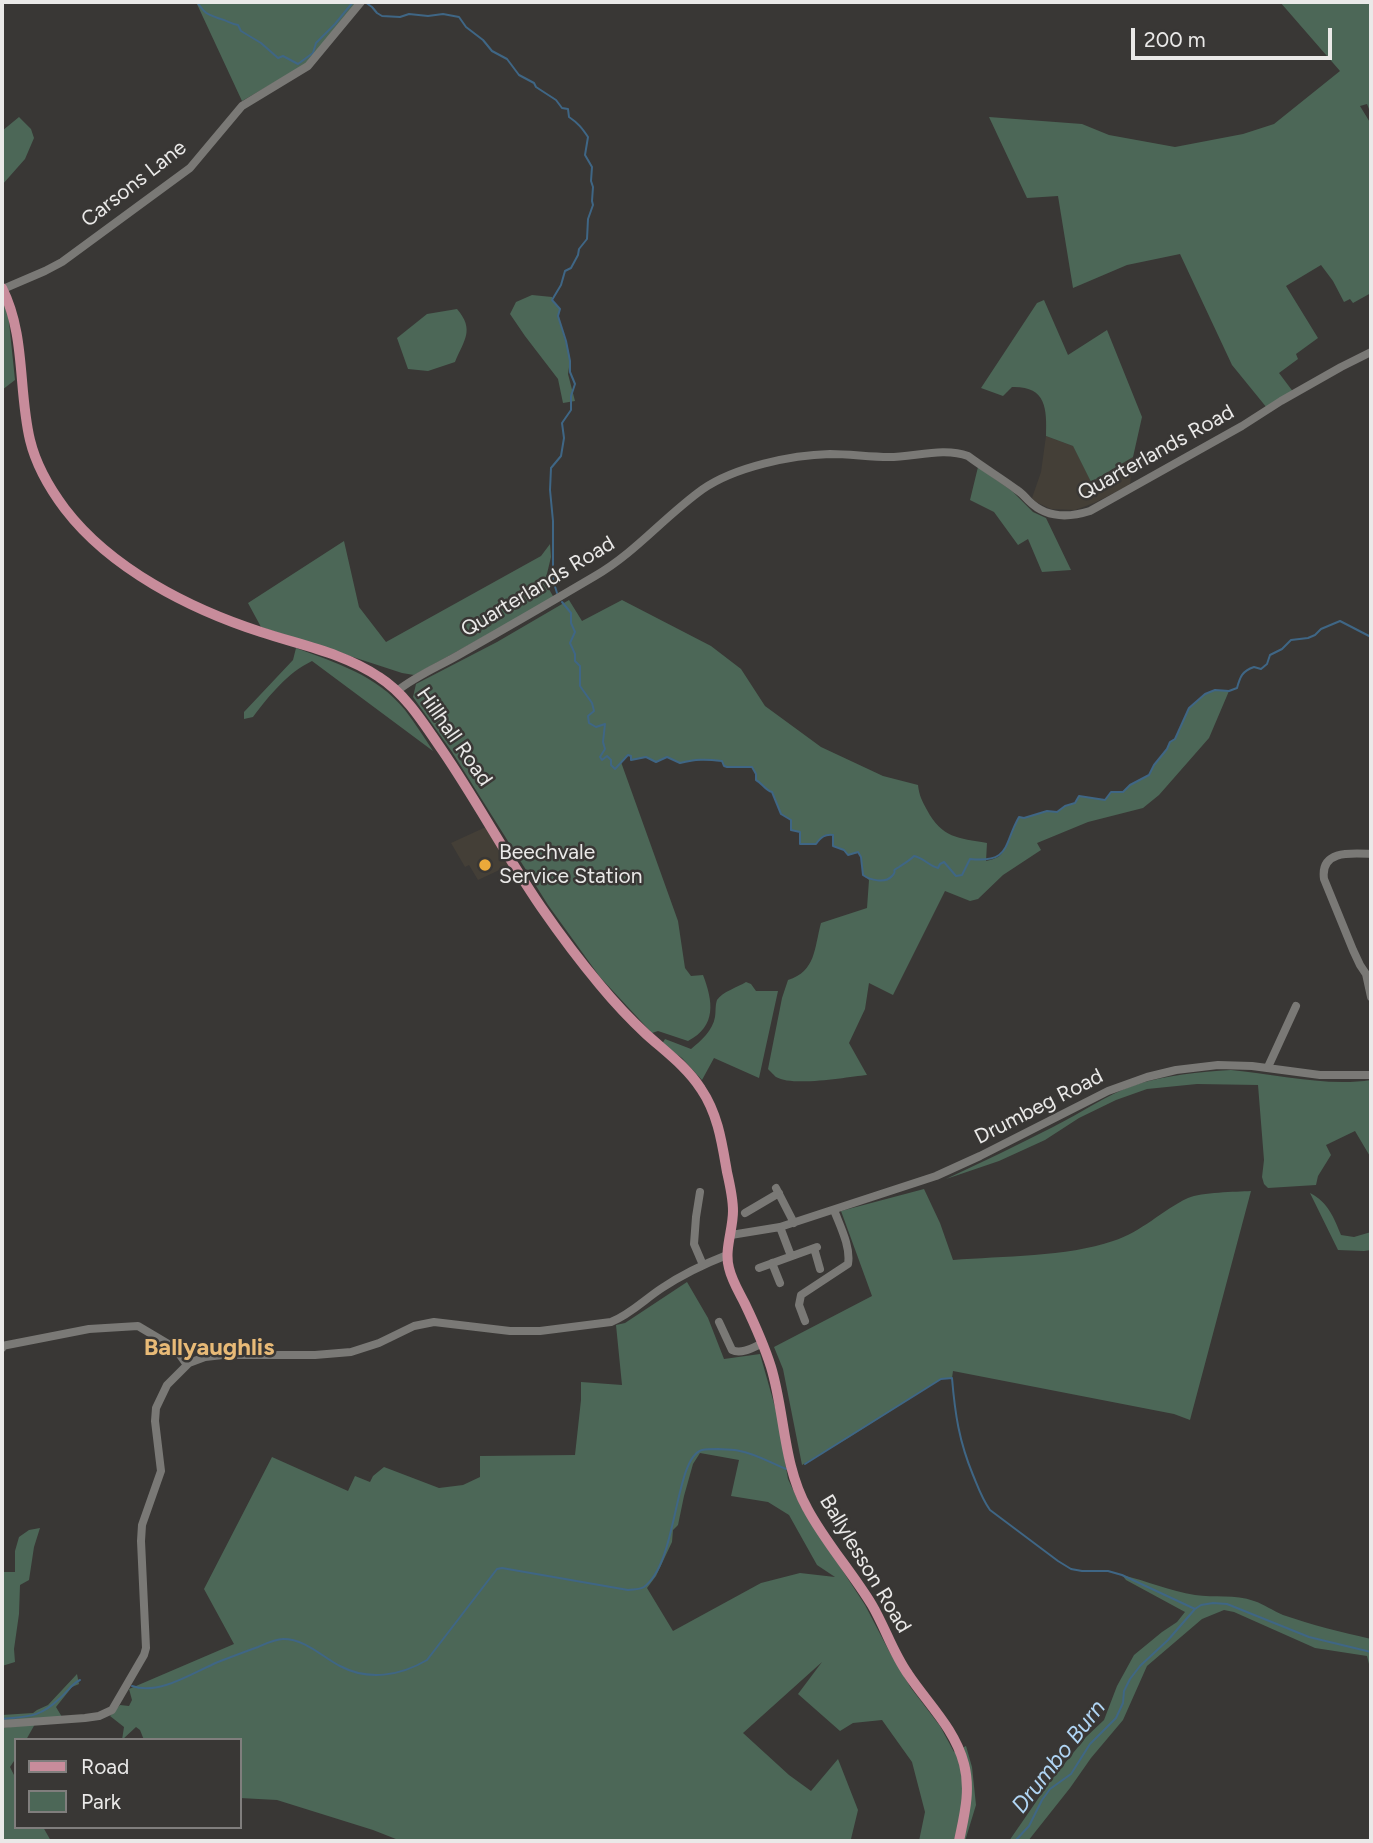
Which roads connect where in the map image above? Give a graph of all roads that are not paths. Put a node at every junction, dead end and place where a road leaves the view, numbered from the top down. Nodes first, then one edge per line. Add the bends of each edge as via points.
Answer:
1 (360, 3) edge
2 (2, 288) edge
3 (1371, 352) edge
4 (397, 691) junction
5 (1371, 853) edge
6 (1369, 973) edge
7 (1371, 997) edge
8 (1296, 1006) dead end
9 (1268, 1068) junction
10 (1371, 1075) edge
11 (700, 1192) dead end
12 (834, 1210) junction
13 (746, 1213) dead end
14 (794, 1223) junction
15 (780, 1227) junction
16 (731, 1235) junction
17 (727, 1255) junction
18 (791, 1256) junction
19 (772, 1263) junction
20 (703, 1265) junction
21 (759, 1268) dead end
22 (820, 1269) dead end
23 (780, 1283) dead end
24 (805, 1321) dead end
25 (719, 1322) dead end
26 (763, 1343) junction
27 (2, 1348) edge
28 (187, 1365) junction
29 (2, 1724) edge
30 (959, 1841) edge

1 - 2 street, Carsons Lane via 308,66 242,106 190,168 62,262
2 - 4 main road, Hillhall Road via 17,330 34,456 65,509 95,541 131,569 202,609 349,661
3 - 4 street, Quarterlands Road via 1075,516 1039,508 958,452 890,457 830,454 766,463 739,472 705,488 614,565
4 - 16 main road, Hillhall Road via 472,794 566,942 627,1016 690,1074 708,1100 720,1133 732,1196
5 - 6 street via 1342,854 1324,866 1324,879 1360,965
6 - 7 street
8 - 9 street
9 - 10 street, Drumbeg Road
9 - 12 street, Drumbeg Road via 1197,1067 1126,1083 950,1170
11 - 20 street via 694,1244
12 - 14 street, Drumbeg Road
12 - 24 street via 850,1258 848,1264 802,1295 799,1305
13 - 14 street via 778,1190
14 - 15 street, Drumbeg Road
15 - 16 street, Drumbeg Road
15 - 18 street
16 - 17 main road, Hillhall Road
17 - 20 street
17 - 26 main road, Ballylesson Road via 729,1270
18 - 19 street
18 - 22 street via 815,1248
19 - 21 street
19 - 23 street
20 - 28 street via 611,1322 525,1331 434,1322 351,1352 223,1355
25 - 26 street via 736,1352
26 - 30 main road, Ballylesson Road via 778,1390 791,1467 808,1511 871,1603 907,1673 941,1717 960,1752 968,1796
27 - 28 street via 89,1329 138,1326 175,1348
28 - 29 street via 167,1385 156,1408 161,1471 141,1541 144,1655 107,1713

